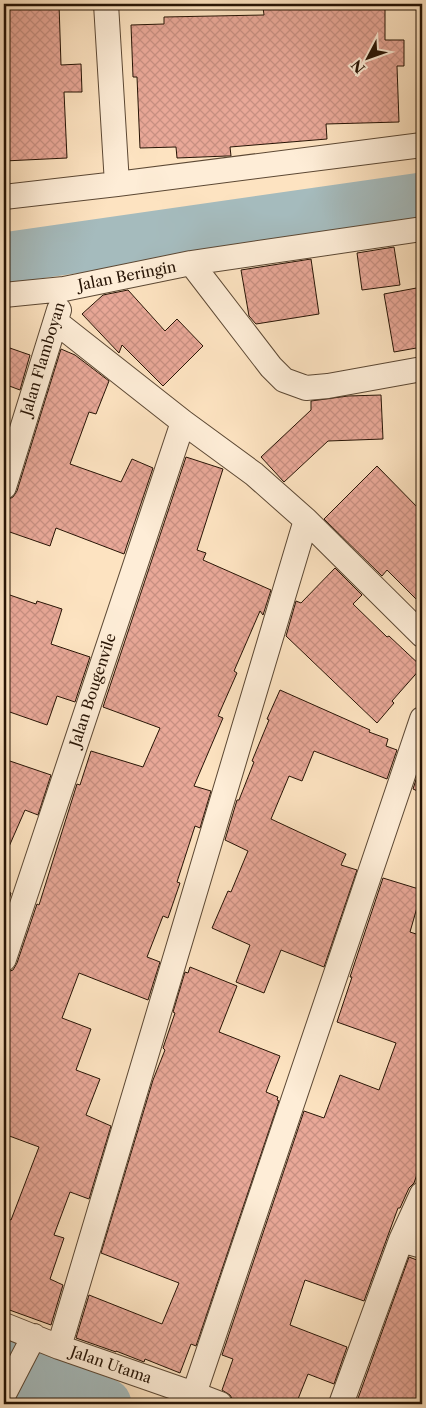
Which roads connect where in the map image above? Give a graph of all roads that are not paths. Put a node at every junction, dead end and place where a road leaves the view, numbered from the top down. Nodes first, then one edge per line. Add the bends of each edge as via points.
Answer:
1 (106, 4) edge
2 (422, 145) edge
3 (117, 184) junction
4 (4, 197) edge
5 (422, 229) edge
6 (191, 263) junction
7 (64, 289) junction
8 (4, 295) edge
9 (56, 322) junction
10 (422, 369) edge
11 (183, 422) junction
12 (4, 487) edge
13 (306, 520) junction
14 (422, 635) edge
15 (422, 719) edge
16 (4, 959) edge
17 (422, 1194) edge
18 (412, 1243) edge
19 (4, 1325) edge
20 (30, 1345) junction
21 (59, 1347) junction
22 (5, 1393) edge
23 (194, 1394) junction
24 (220, 1404) edge
25 (341, 1404) edge

1 - 3 street
2 - 3 street
3 - 4 street
5 - 6 street, Jalan Beringin
6 - 7 street, Jalan Beringin
6 - 10 street via 284,380 306,388
7 - 8 street, Jalan Beringin
7 - 9 street, Jalan Flamboyan
9 - 11 street
9 - 12 street, Jalan Flamboyan
11 - 13 street via 254,474
11 - 16 street, Jalan Bougenvile
13 - 14 street
13 - 21 street
15 - 23 street
17 - 18 street
18 - 25 street
19 - 20 street, Jalan Utama
20 - 21 street, Jalan Utama
20 - 22 street
21 - 23 street, Jalan Utama
23 - 24 street, Jalan Utama

